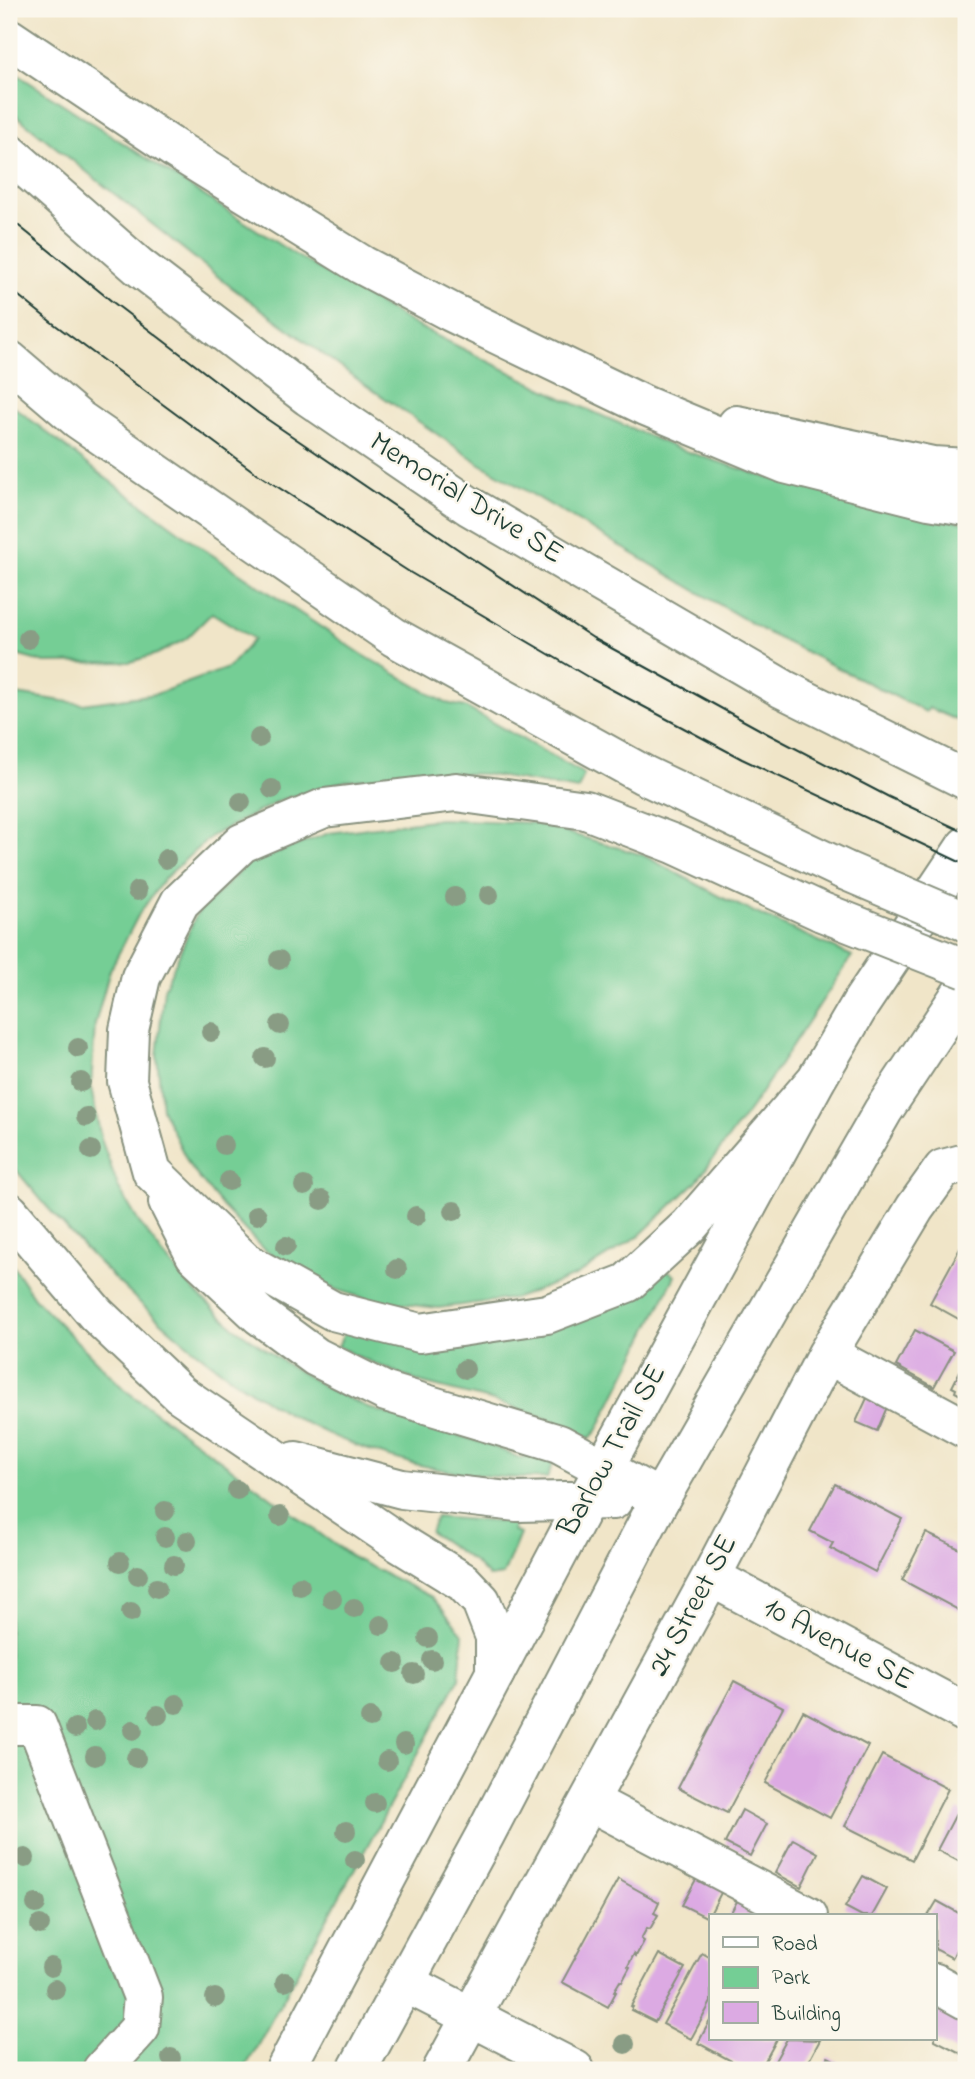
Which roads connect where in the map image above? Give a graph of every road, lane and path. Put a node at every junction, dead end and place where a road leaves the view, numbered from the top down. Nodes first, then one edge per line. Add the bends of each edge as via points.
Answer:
1 (9, 38) edge
2 (9, 153) edge
3 (9, 360) edge
4 (646, 406) junction
5 (966, 468) edge
6 (966, 506) edge
7 (966, 780) edge
8 (966, 846) edge
9 (966, 922) edge
10 (966, 970) edge
11 (966, 986) edge
12 (816, 1080) junction
13 (966, 1163) edge
14 (152, 1172) junction
15 (9, 1212) edge
16 (827, 1354) junction
17 (966, 1429) edge
18 (270, 1455) junction
19 (604, 1468) junction
20 (660, 1499) junction
21 (586, 1501) junction
22 (711, 1577) junction
23 (495, 1673) junction
24 (966, 1713) edge
25 (9, 1725) edge
26 (589, 1801) junction
27 (804, 1914) edge
28 (406, 1983) junction
29 (936, 1984) edge
30 (966, 2000) edge
31 (471, 2016) junction
32 (102, 2070) edge
33 (285, 2070) edge
34 (358, 2070) edge
35 (443, 2070) edge
36 (575, 2070) edge

1 - 4 main road via 175,149 362,265
2 - 7 main road, Memorial Drive SE via 138,266 309,397 469,506 783,689
3 - 9 main road, bridge via 78,419 394,637 644,775
4 - 5 main road via 933,466
4 - 6 main road via 785,464
8 - 12 main road, Barlow Trail SE via 861,1003
10 - 14 main road, bridge via 586,810 456,792 324,808 242,843 180,902 141,977 129,1030 127,1080
11 - 20 main road via 883,1111
12 - 14 main road via 689,1226 627,1283 547,1314 420,1333 333,1311 245,1262
12 - 19 main road, Barlow Trail SE
13 - 16 main road, 24 Street SE via 943,1169
14 - 19 main road via 195,1255 259,1315 316,1357 386,1392 559,1444
15 - 18 main road via 96,1314 180,1394
16 - 17 main road
16 - 22 main road, 24 Street SE
18 - 21 main road via 402,1489 517,1502
18 - 23 main road via 463,1582 481,1601 495,1637
19 - 20 main road
19 - 21 main road, Barlow Trail SE
20 - 21 main road
20 - 28 main road
21 - 23 main road, Barlow Trail SE
22 - 24 main road, 10 Avenue SE
22 - 26 main road, 24 Street SE
23 - 33 main road, Barlow Trail SE
25 - 32 main road via 37,1725 143,1997 140,2028
26 - 27 main road
26 - 31 main road, 24 Street SE
28 - 31 main road
28 - 34 main road
29 - 30 main road
31 - 35 main road, 24 Street SE
31 - 36 main road

